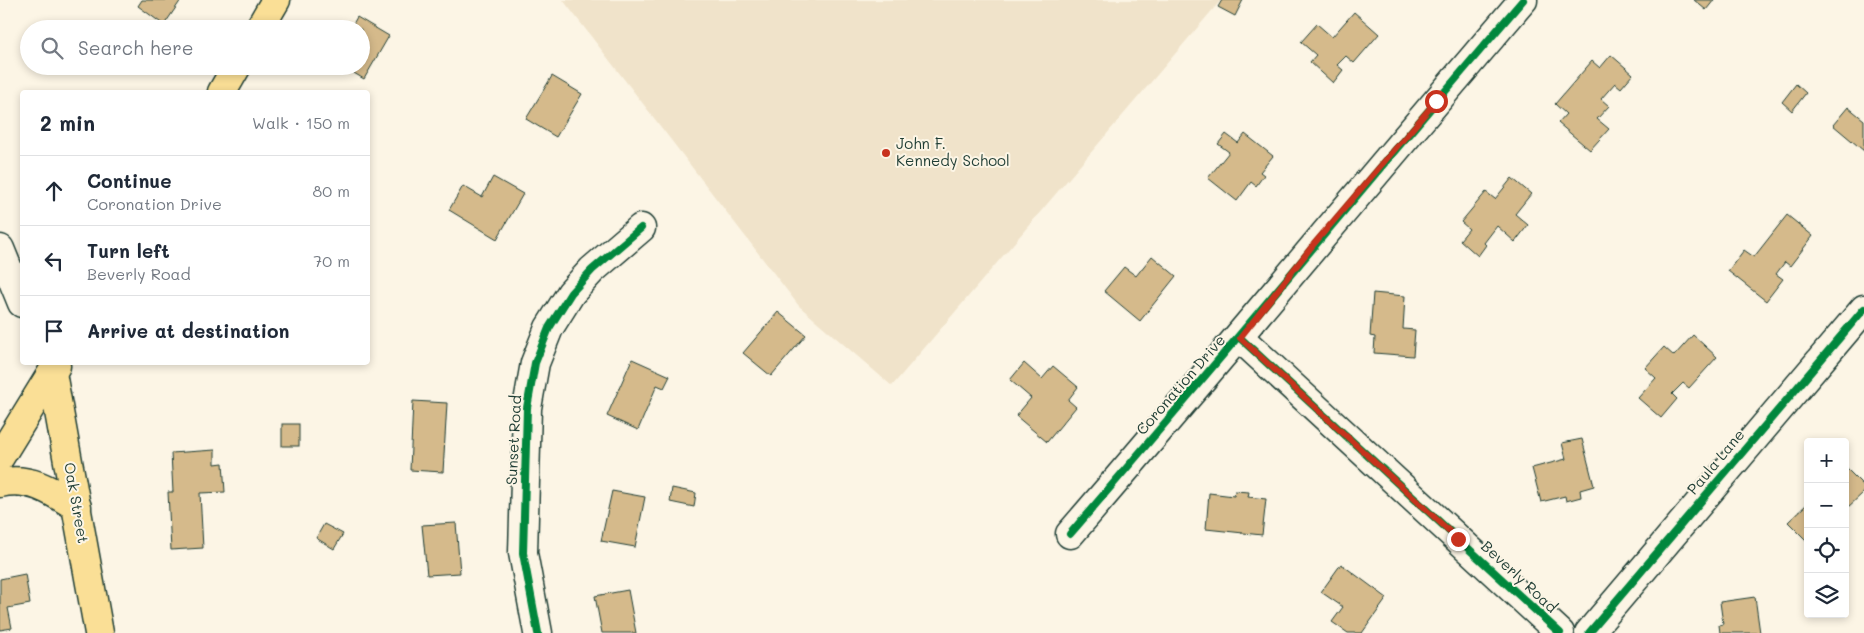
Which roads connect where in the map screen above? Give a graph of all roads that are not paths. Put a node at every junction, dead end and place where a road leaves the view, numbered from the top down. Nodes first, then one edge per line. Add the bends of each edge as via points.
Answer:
1 (276, 0) edge
2 (1523, 0) edge
3 (264, 20) edge
4 (232, 75) edge
5 (223, 90) edge
6 (642, 228) dead end
7 (9, 257) edge
8 (20, 296) edge
9 (1864, 310) edge
10 (1240, 338) junction
11 (53, 366) edge
12 (0, 457) edge
13 (0, 483) edge
14 (77, 507) junction
15 (1070, 534) dead end
16 (99, 633) edge
17 (538, 633) edge
18 (1560, 633) edge
19 (1589, 633) edge

1 - 3 main road
2 - 10 street, Coronation Drive via 1313,245
4 - 5 main road
6 - 17 street, Sunset Road via 592,270 571,294 549,328 535,363 527,408 523,553
7 - 8 street
9 - 19 street, Paula Lane
10 - 15 street, Coronation Drive
10 - 18 street, Beverly Road
11 - 12 main road
11 - 14 main road, Oak Street
13 - 14 main road via 29,481 50,489
14 - 16 main road, Oak Street

